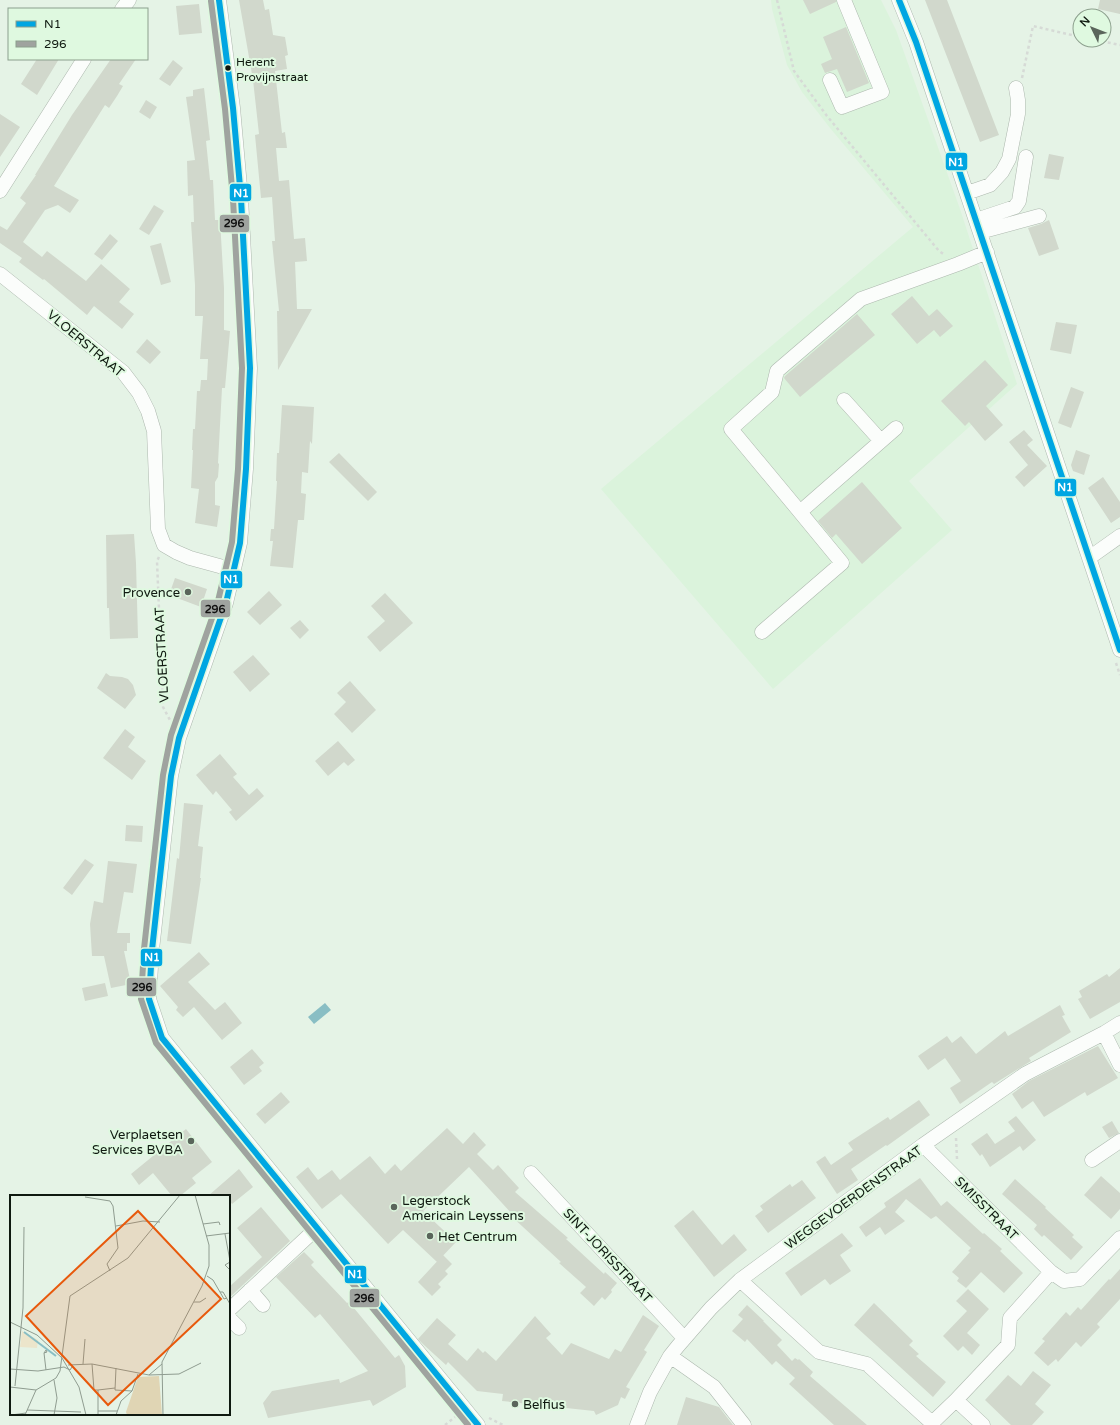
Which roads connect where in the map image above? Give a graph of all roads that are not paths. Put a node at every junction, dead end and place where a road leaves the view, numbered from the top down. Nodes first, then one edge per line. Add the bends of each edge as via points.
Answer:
1 (129, 0) edge
2 (220, 0) edge
3 (844, 0) edge
4 (898, 0) edge
5 (123, 8) edge
6 (83, 60) edge
7 (830, 80) dead end
8 (1016, 88) road end
9 (1026, 157) dead end
10 (0, 191) edge
11 (967, 193) junction
12 (1038, 216) dead end
13 (978, 226) junction
14 (987, 252) junction
15 (0, 274) edge
16 (844, 400) dead end
17 (896, 428) dead end
18 (880, 441) junction
19 (800, 512) junction
20 (1120, 536) edge
21 (1089, 558) junction
22 (234, 570) junction
23 (762, 632) dead end
24 (1120, 650) edge
25 (1120, 1023) edge
26 (1104, 1033) junction
27 (1120, 1065) edge
28 (1120, 1141) edge
29 (923, 1145) junction
30 (1092, 1160) dead end
31 (531, 1173) dead end
32 (317, 1228) junction
33 (1120, 1238) edge
34 (1052, 1272) junction
35 (740, 1280) junction
36 (250, 1290) junction
37 (263, 1305) dead end
38 (230, 1309) edge
39 (684, 1338) junction
40 (670, 1356) junction
41 (956, 1400) junction
42 (478, 1425) edge
43 (637, 1425) edge
44 (744, 1425) edge
45 (983, 1425) edge

1 - 5 street
2 - 22 street via 233,108 250,368 246,469 240,543
3 - 7 street via 882,92 842,107
4 - 11 street via 916,42
6 - 10 street
8 - 11 street via 1018,114 1009,160 990,185
9 - 13 street via 1019,201 1015,207
11 - 13 street
12 - 13 street
13 - 14 street
14 - 19 street via 861,299 778,371 772,392 731,429
14 - 21 street
15 - 22 street, VLOERSTRAAT via 123,372 140,393 154,431 158,529 164,545 190,558
16 - 18 street
17 - 18 street
18 - 19 street
19 - 23 street via 842,563
20 - 21 street
21 - 24 street
22 - 32 street via 224,610 179,738 171,776 149,999 162,1038
25 - 26 street, WEGGEVOERDENSTRAAT
26 - 27 street
26 - 29 street, WEGGEVOERDENSTRAAT via 1025,1074
28 - 30 street
29 - 34 street, SMISSTRAAT
29 - 35 street, WEGGEVOERDENSTRAAT
31 - 39 street, SINT-JORISSTRAAT
32 - 36 street
32 - 42 street
33 - 34 street, SMISSTRAAT via 1080,1279 1064,1281
34 - 41 street via 1010,1318 1008,1345
35 - 39 street, WEGGEVOERDENSTRAAT via 710,1308
35 - 41 street via 819,1352 867,1364 932,1423
36 - 37 street
36 - 38 street
39 - 40 street, WEGGEVOERDENSTRAAT
40 - 43 street, WEGGEVOERDENSTRAAT via 650,1392
40 - 44 street via 714,1387
41 - 45 street

